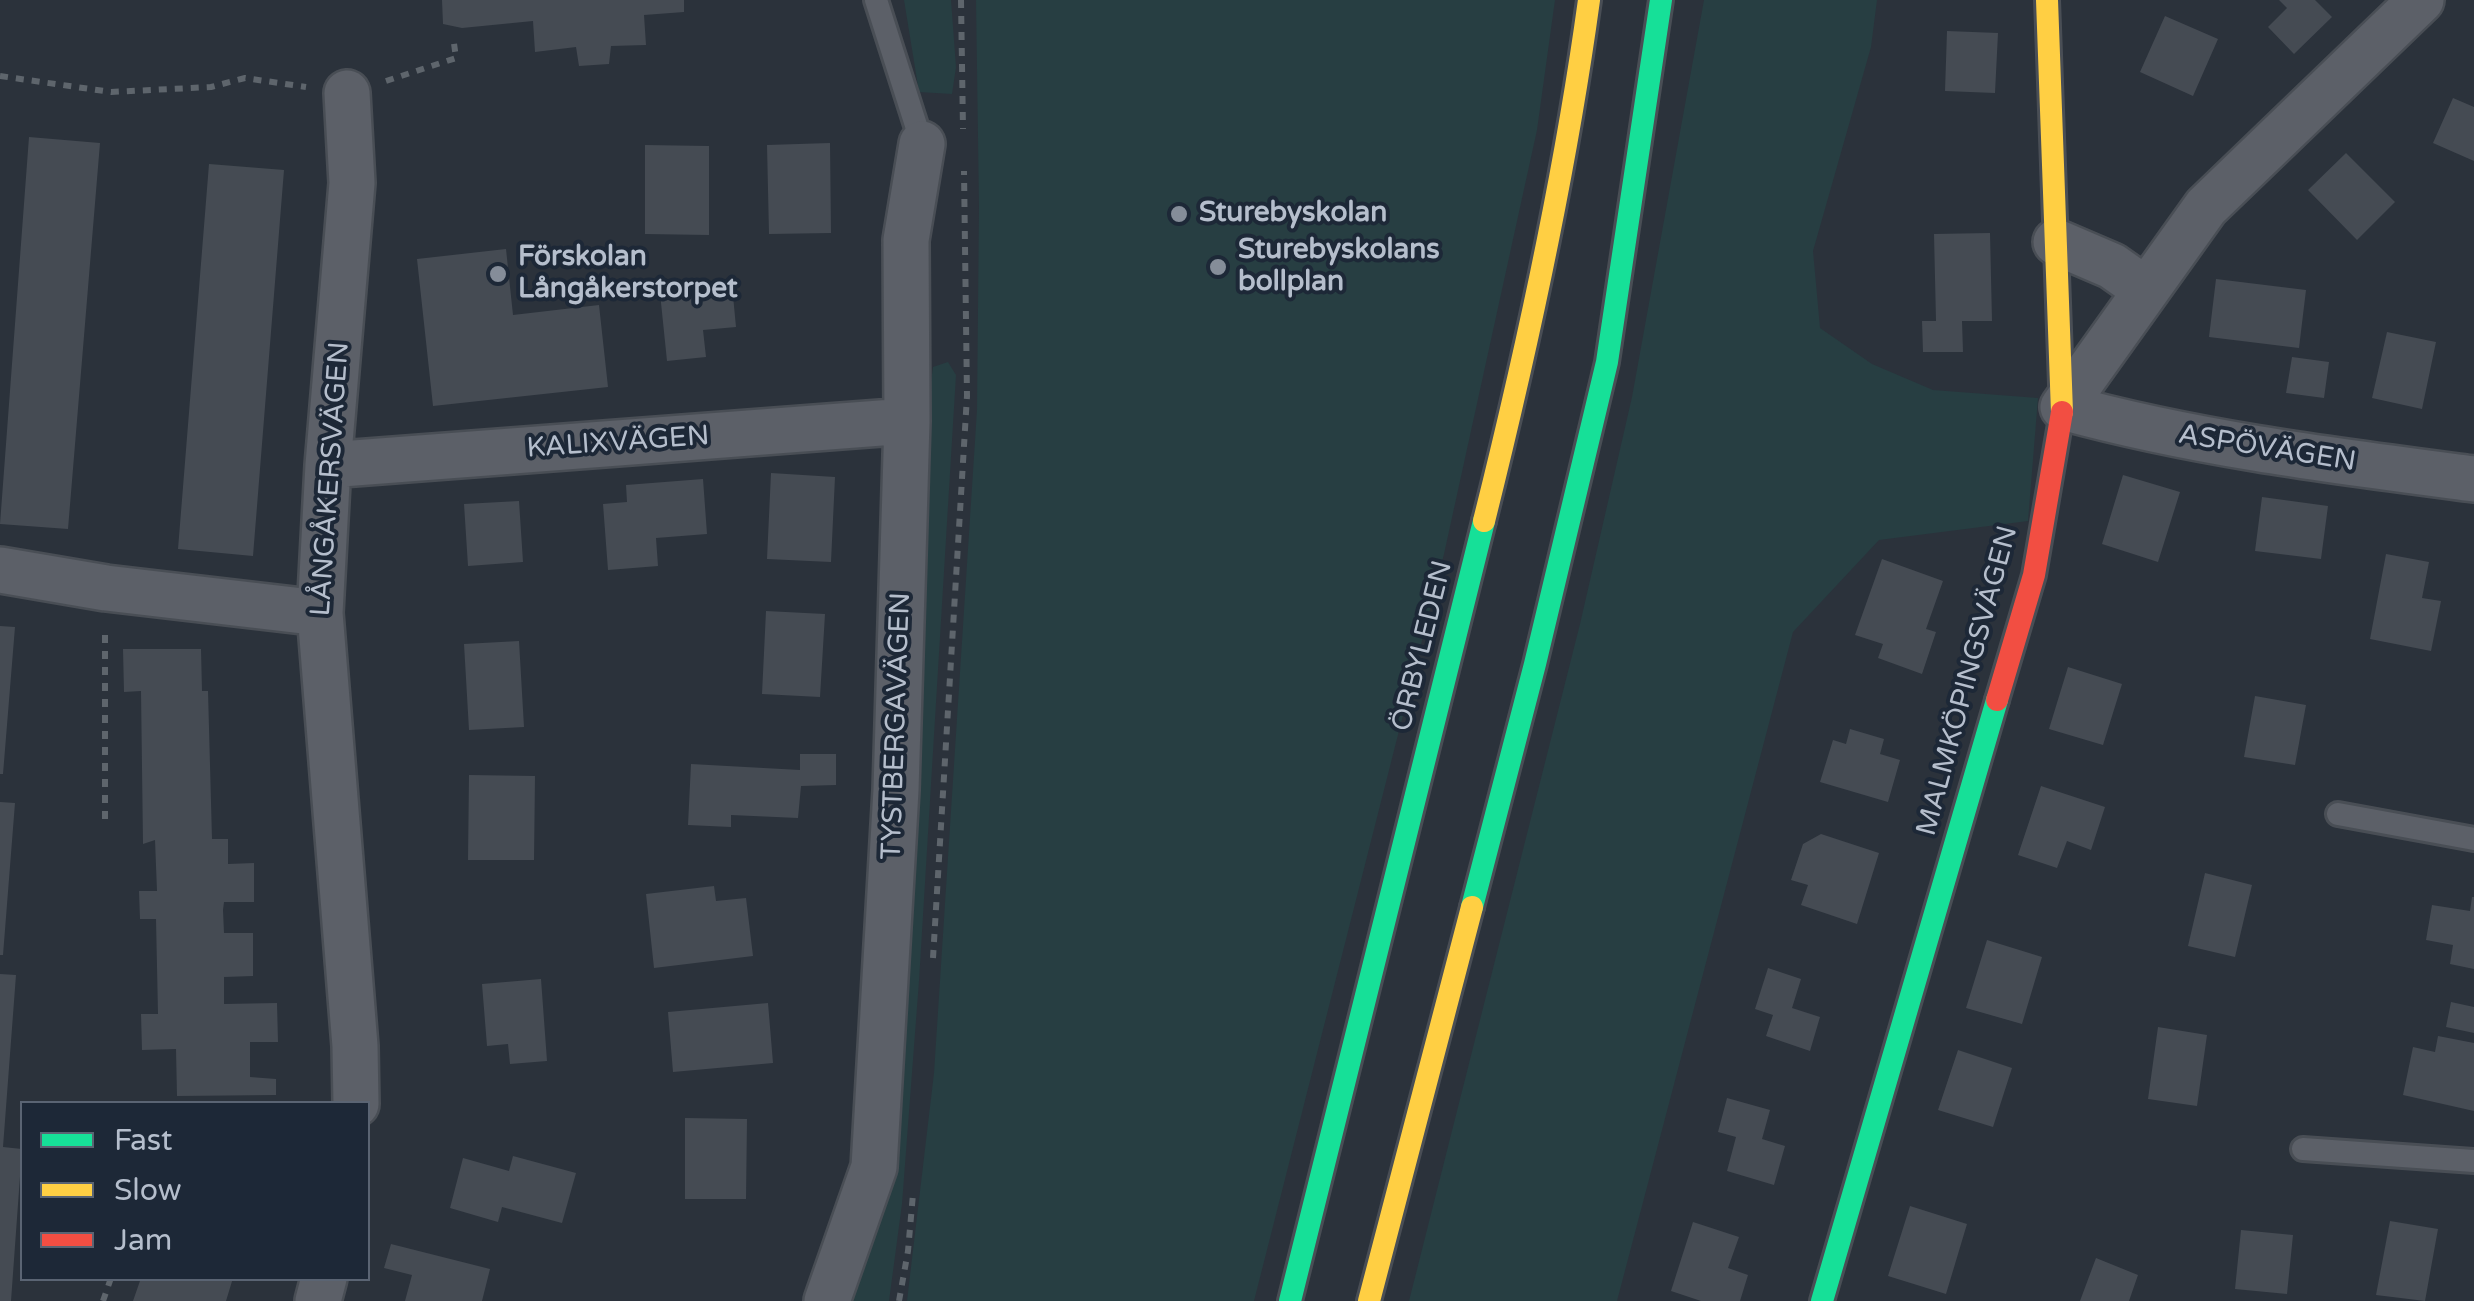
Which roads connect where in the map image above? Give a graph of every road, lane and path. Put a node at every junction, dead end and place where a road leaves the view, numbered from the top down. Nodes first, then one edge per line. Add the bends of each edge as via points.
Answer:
1 (876, 0) edge
2 (1589, 0) edge
3 (1661, 0) edge
4 (2047, 0) edge
5 (2421, 0) edge
6 (453, 36) dead end
7 (0, 76) edge
8 (347, 93) junction
9 (922, 144) joint
10 (2056, 242) junction
11 (2146, 290) junction
12 (2062, 408) junction
13 (907, 421) junction
14 (328, 465) junction
15 (2474, 480) edge
16 (0, 570) edge
17 (106, 588) junction
18 (320, 612) junction
19 (2338, 814) dead end
20 (105, 819) dead end
21 (2474, 839) edge
22 (356, 1101) edge
23 (2303, 1149) dead end
24 (2474, 1161) edge
25 (828, 1301) edge
26 (1290, 1301) edge
27 (1369, 1301) edge
28 (1822, 1301) edge

1 - 9 lane
2 - 26 main road, ÖRBYLEDEN via 1574,111 1522,370
3 - 27 main road via 1607,362
4 - 10 main road, MALMKÖPINGSVÄGEN
5 - 11 street via 2206,207
6 - 8 path via 456,58
7 - 8 path via 110,92 211,87 245,78
8 - 14 street, LÅNGÅKERSVÄGEN via 352,183
9 - 13 street, TYSTBERGAVÄGEN via 906,240
10 - 11 street via 2112,266
10 - 12 main road, MALMKÖPINGSVÄGEN
11 - 12 street
12 - 15 street, ASPÖVÄGEN via 2272,452
12 - 28 main road, MALMKÖPINGSVÄGEN via 2034,575
13 - 14 street, KALIXVÄGEN
13 - 25 street, TYSTBERGAVÄGEN via 896,790 874,1167
14 - 18 street, LÅNGÅKERSVÄGEN
16 - 17 street
17 - 18 street
17 - 20 path
18 - 22 street, LÅNGÅKERSVÄGEN
19 - 21 lane
23 - 24 lane

